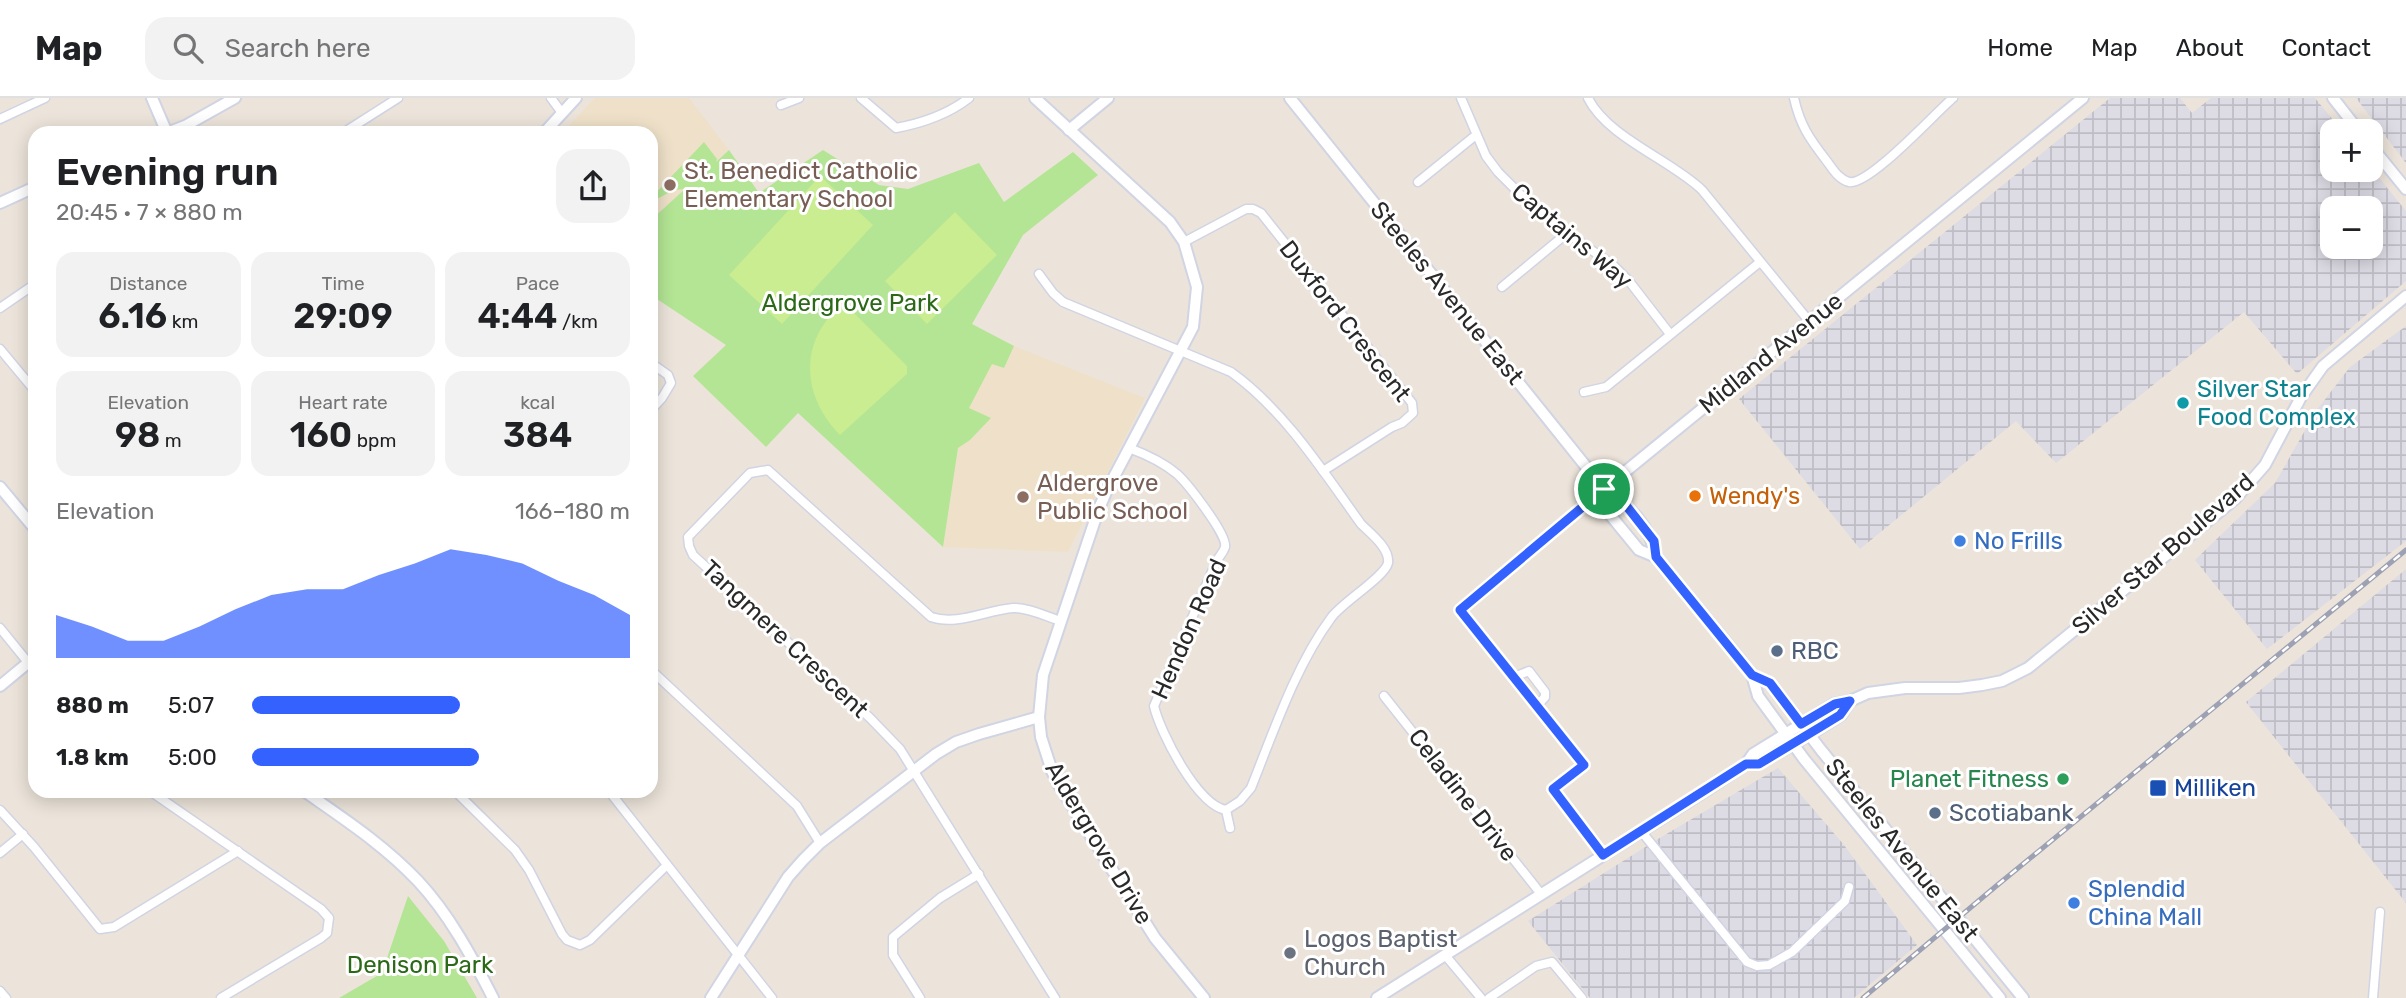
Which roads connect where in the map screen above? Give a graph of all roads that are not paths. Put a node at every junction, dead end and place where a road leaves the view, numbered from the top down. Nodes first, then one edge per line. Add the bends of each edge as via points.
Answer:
1 (45, 98) edge
2 (152, 98) edge
3 (235, 98) edge
4 (398, 98) edge
5 (551, 98) edge
6 (576, 98) edge
7 (799, 98) edge
8 (861, 98) edge
9 (969, 98) edge
10 (1035, 98) edge
11 (1108, 98) edge
12 (1290, 98) edge
13 (1461, 98) edge
14 (1588, 98) edge
15 (1794, 98) edge
16 (1953, 98) edge
17 (2083, 98) edge
18 (2333, 98) edge
19 (781, 105) dead end
20 (562, 113) junction
21 (0, 119) edge
22 (2350, 119) edge
23 (164, 126) edge
24 (185, 126) edge
25 (354, 126) edge
26 (550, 126) edge
27 (1069, 130) junction
28 (1476, 135) junction
29 (2383, 161) edge
30 (1418, 182) dead end
31 (2406, 189) edge
32 (28, 190) edge
33 (0, 203) edge
34 (1566, 234) junction
35 (1184, 242) junction
36 (1760, 262) junction
37 (1039, 274) dead end
38 (1502, 287) dead end
39 (28, 289) edge
40 (2406, 296) edge
41 (0, 308) edge
42 (1809, 321) junction
43 (1670, 334) junction
44 (0, 349) edge
45 (1180, 352) junction
46 (658, 368) edge
47 (28, 383) edge
48 (1584, 393) dead end
49 (658, 402) edge
50 (1129, 448) junction
51 (1323, 471) junction
52 (0, 487) edge
53 (1604, 489) junction
54 (28, 521) edge
55 (1656, 557) junction
56 (1061, 621) junction
57 (0, 628) edge
58 (28, 658) edge
59 (28, 666) edge
60 (1752, 675) junction
61 (658, 677) edge
62 (1514, 677) junction
63 (0, 686) edge
64 (1384, 696) dead end
65 (1850, 701) junction
66 (1536, 706) junction
67 (1039, 717) junction
68 (1801, 724) junction
69 (1786, 733) junction
70 (1809, 734) junction
71 (1793, 744) junction
72 (1746, 764) junction
73 (914, 771) junction
74 (160, 798) edge
75 (314, 798) edge
76 (461, 798) edge
77 (614, 798) edge
78 (0, 810) edge
79 (1226, 810) junction
80 (1230, 828) dead end
81 (1641, 831) junction
82 (23, 834) junction
83 (820, 843) junction
84 (238, 851) junction
85 (0, 852) edge
86 (1603, 855) junction
87 (667, 865) junction
88 (979, 874) junction
89 (1849, 887) dead end
90 (1541, 894) junction
91 (2379, 912) dead end
92 (1445, 955) junction
93 (738, 956) junction
94 (0, 991) edge
95 (6, 998) edge
96 (221, 998) edge
97 (493, 998) edge
98 (711, 998) edge
99 (772, 998) edge
100 (920, 998) edge
101 (1055, 998) edge
102 (1204, 998) edge
103 (1377, 998) edge
104 (1481, 998) edge
105 (1489, 998) edge
106 (1582, 998) edge
107 (2000, 998) edge
108 (2022, 998) edge
109 (2373, 998) edge

1 - 21 street
2 - 23 street
3 - 24 street
4 - 25 street
5 - 20 street
6 - 20 street
7 - 19 street
8 - 9 street via 896,128 940,116
10 - 27 street, Aldergrove Drive
11 - 27 street
12 - 53 street, Steeles Avenue East
13 - 28 street, Captains Way
14 - 36 street via 1611,125 1702,190
15 - 16 street via 1805,133 1841,178 1852,182 1865,178
17 - 42 street, Midland Avenue
18 - 22 street
20 - 26 street
27 - 35 street, Aldergrove Drive via 1158,211
28 - 30 street
28 - 34 street, Captains Way via 1498,172
29 - 31 street
32 - 33 street
34 - 38 street
34 - 43 street, Captains Way via 1614,266
35 - 45 street, Aldergrove Drive via 1197,300 1193,327
35 - 51 street, Duxford Crescent via 1246,209 1261,213 1412,403 1413,414 1402,423
36 - 42 street
36 - 43 street
37 - 45 street via 1063,302
39 - 41 street
40 - 65 street, Silver Star Boulevard via 2323,366 2264,465 2236,498 2028,668 1982,685 1905,688 1868,693
42 - 53 street, Midland Avenue
43 - 48 street via 1606,387
44 - 47 street
45 - 50 street, Aldergrove Drive
45 - 51 street via 1231,372 1244,382
46 - 49 street via 671,383
50 - 56 street, Aldergrove Drive via 1098,511
50 - 79 street, Hendon Road via 1177,475 1226,543 1154,706 1181,768 1212,804
51 - 79 street via 1379,541 1388,562 1378,577 1339,606 1316,637 1251,788
52 - 54 street
53 - 55 street, Steeles Avenue East via 1621,499 1654,541
53 - 55 street, Steeles Avenue East via 1606,511 1639,550
53 - 62 street, Midland Avenue via 1460,610
55 - 60 street, Steeles Avenue East
56 - 67 street, Aldergrove Drive via 1042,675
56 - 73 street, Tangmere Crescent via 1015,607 952,619 931,617 768,470 750,473 696,527 688,537 693,555 870,718
57 - 58 street
59 - 63 street
60 - 68 street, Steeles Avenue East via 1770,683
60 - 69 street, Steeles Avenue East via 1758,696
61 - 83 street via 797,806
62 - 66 street
62 - 66 street via 1529,671 1545,692
64 - 90 street, Celadine Drive
65 - 68 street, Silver Star Boulevard via 1835,704
65 - 70 street, Silver Star Boulevard via 1840,715
66 - 86 street via 1584,765 1553,789
67 - 73 street via 956,742
67 - 102 street, Aldergrove Drive via 1046,757 1059,785 1155,938
68 - 69 street, Silver Star Boulevard
68 - 70 street, Steeles Avenue East
69 - 71 street, Steeles Avenue East
69 - 72 street, Silver Star Boulevard
70 - 71 street, Silver Star Boulevard
70 - 108 street, Steeles Avenue East
71 - 72 street, Silver Star Boulevard via 1759,764
71 - 107 street, Steeles Avenue East
72 - 81 street
73 - 83 street
73 - 88 street
74 - 84 street
75 - 97 street via 367,834 419,882 461,941
76 - 87 street via 515,850 562,934 580,945
77 - 87 street
78 - 82 street
79 - 80 street
81 - 86 street
81 - 89 street via 1747,962 1757,966 1769,965 1792,952 1845,901
82 - 84 street via 100,929 114,927
82 - 85 street
83 - 93 street via 788,877
84 - 96 street via 321,909 329,918 329,927 321,938
86 - 90 street
87 - 93 street
88 - 100 street via 940,898 893,937 892,955
88 - 101 street
90 - 92 street
91 - 109 street
92 - 103 street
92 - 104 street
93 - 98 street
93 - 99 street
94 - 95 street
105 - 106 street via 1536,966 1552,962

